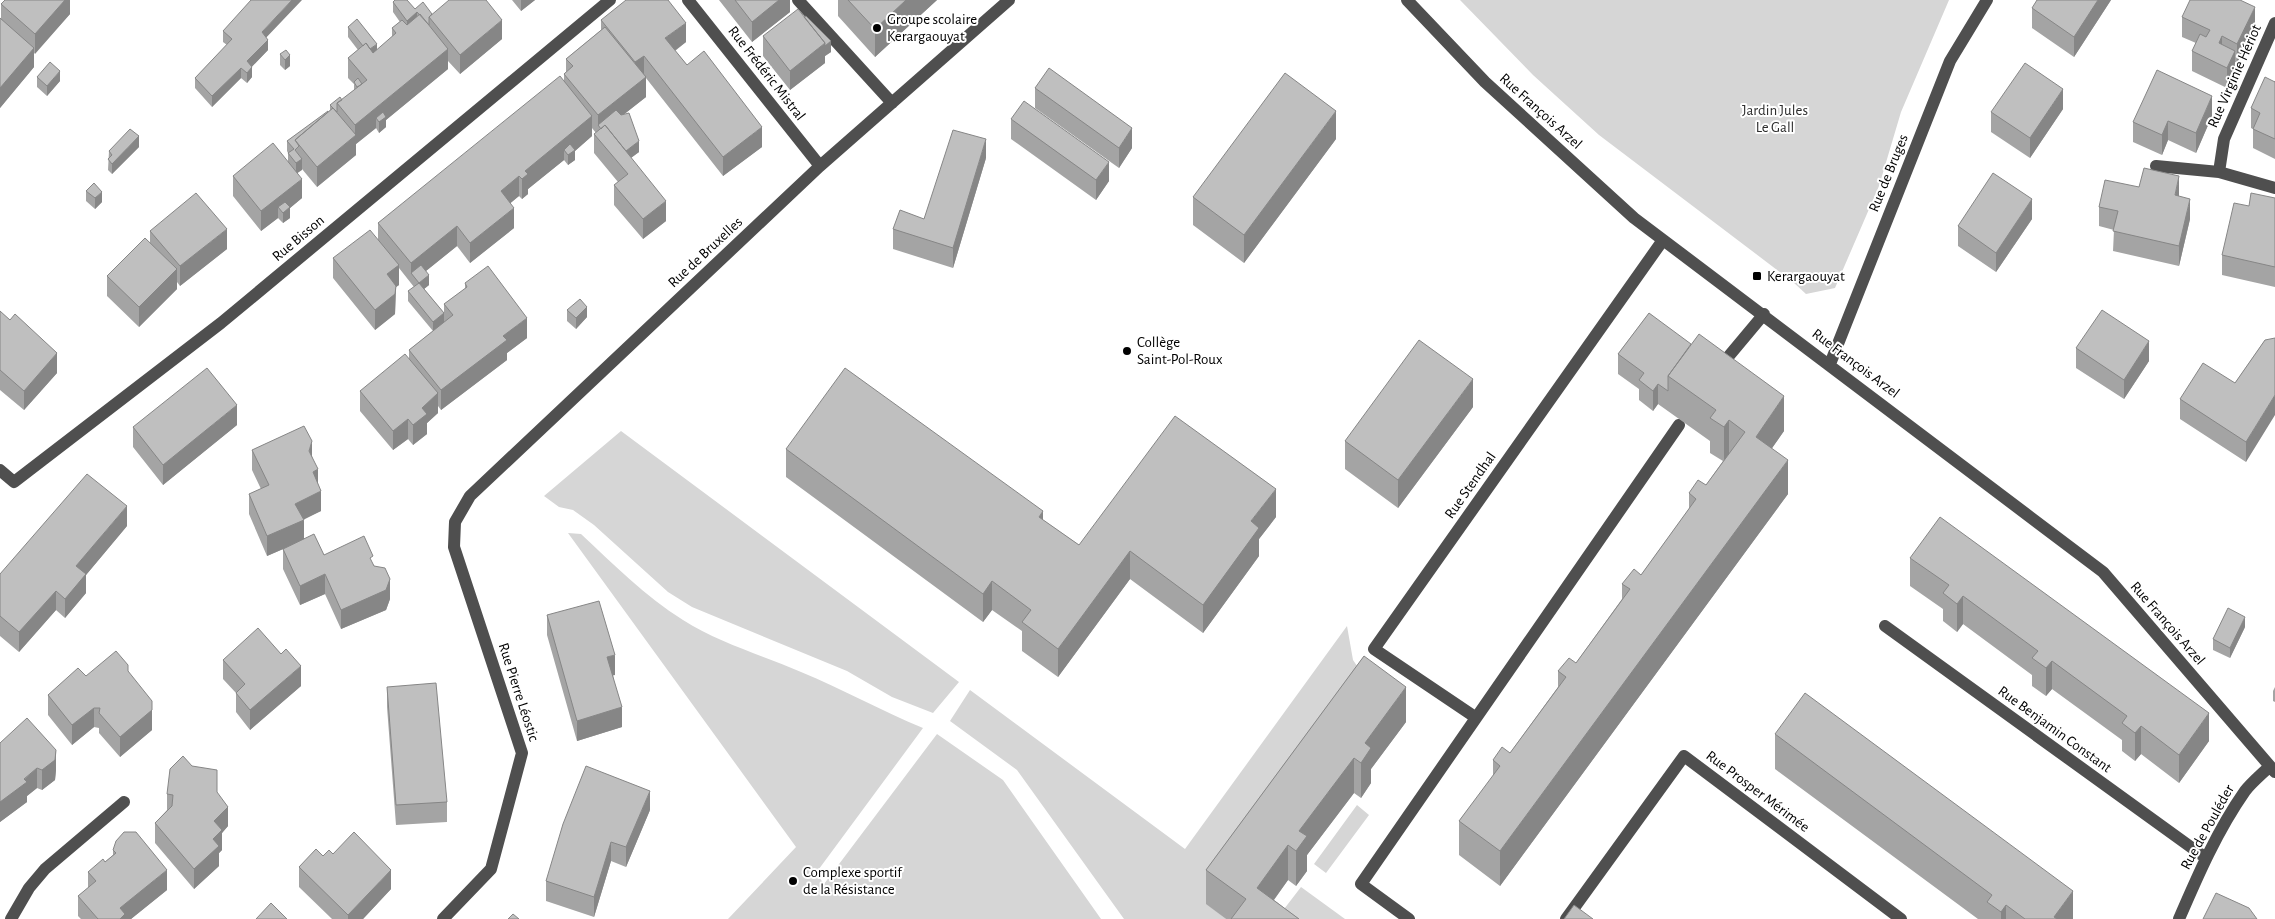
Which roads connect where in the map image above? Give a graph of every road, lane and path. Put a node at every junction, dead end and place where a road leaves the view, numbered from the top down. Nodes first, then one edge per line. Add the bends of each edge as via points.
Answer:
1 (610, 0) edge
2 (688, 0) edge
3 (798, 0) edge
4 (1009, 0) edge
5 (1407, 0) edge
6 (1987, 0) edge
7 (2275, 23) edge
8 (892, 103) junction
9 (820, 166) junction
10 (2156, 166) dead end
11 (2219, 172) junction
12 (2275, 188) edge
13 (1663, 240) junction
14 (1764, 314) junction
15 (1830, 364) junction
16 (1717, 371) edge
17 (1678, 425) dead end
18 (0, 470) edge
19 (454, 547) joint
20 (1885, 626) dead end
21 (1475, 718) junction
22 (2272, 769) edge
23 (124, 802) dead end
24 (2206, 858) junction
25 (11, 919) edge
26 (443, 919) edge
27 (1408, 919) edge
28 (1566, 919) edge
29 (1900, 919) edge
30 (2179, 919) edge

1 - 18 street, Rue Bisson via 221,323 14,482
2 - 9 street, Rue Frédéric Mistral
3 - 8 street
4 - 8 street, Rue de Bruxelles
5 - 13 street, Rue François Arzel via 1485,82 1634,218
6 - 15 street, Rue de Bruges via 1950,61
7 - 11 street, Rue Virginie Hériot via 2224,139
8 - 9 street, Rue de Bruxelles
9 - 19 street, Rue de Bruxelles via 470,496 455,522
10 - 11 street
11 - 12 street
13 - 14 street, Rue François Arzel
13 - 21 street, Rue Stendhal via 1374,649
14 - 15 street, Rue François Arzel
14 - 16 street
15 - 22 street, Rue François Arzel via 2103,572
17 - 21 street
19 - 26 street, Rue Pierre Léostic via 522,753 491,869
20 - 24 street, Rue Benjamin Constant
21 - 27 street via 1361,884
22 - 24 street, Rue de Pouléder via 2246,789
23 - 25 street via 44,869
24 - 30 street, Rue de Pouléder
28 - 29 street, Rue Prosper Mérimée via 1684,756

